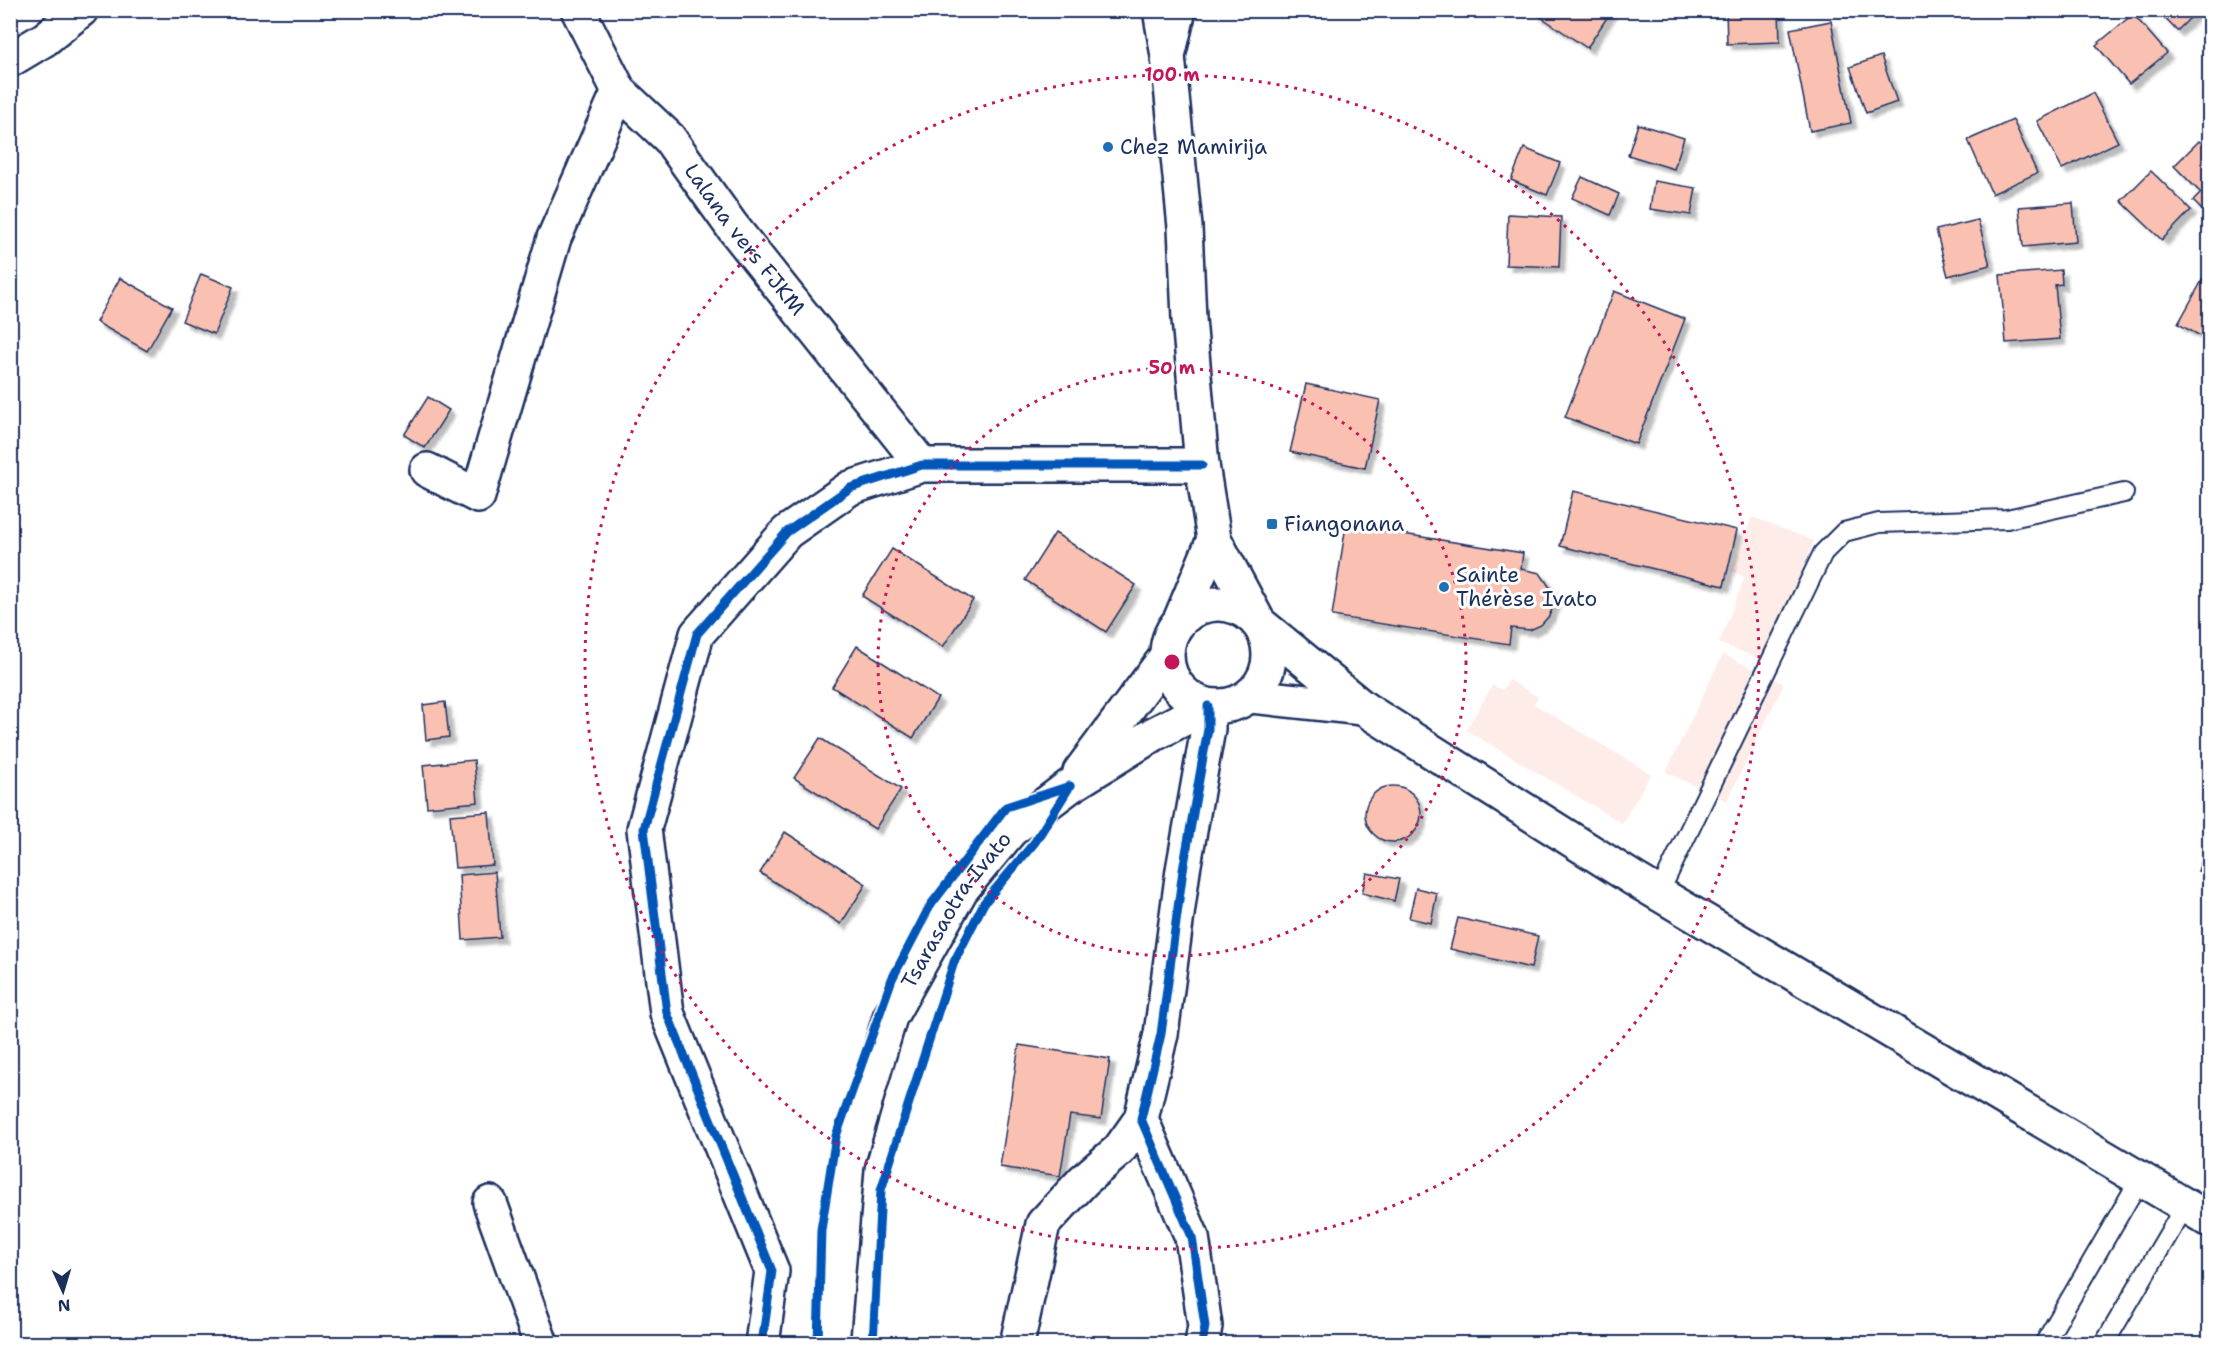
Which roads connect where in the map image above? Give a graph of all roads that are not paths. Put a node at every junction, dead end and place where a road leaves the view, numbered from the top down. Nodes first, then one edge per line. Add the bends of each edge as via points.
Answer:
1 (81, 10) edge
2 (578, 10) edge
3 (1160, 10) edge
4 (1179, 10) edge
5 (1168, 56) junction
6 (10, 60) edge
7 (619, 91) junction
8 (922, 465) junction
9 (1202, 465) junction
10 (427, 470) dead end
11 (2124, 492) dead end
12 (1214, 538) junction
13 (1181, 618) junction
14 (1259, 623) junction
15 (1166, 657) junction
16 (1251, 696) junction
17 (1208, 706) junction
18 (1363, 708) junction
19 (1070, 786) junction
20 (1658, 895) junction
21 (1141, 1119) junction
22 (2140, 1179) junction
23 (490, 1203) dead end
24 (2197, 1213) edge
25 (541, 1344) edge
26 (762, 1344) edge
27 (832, 1344) edge
28 (1017, 1344) edge
29 (1202, 1344) edge
30 (2044, 1344) edge
31 (2104, 1344) edge

1 - 6 street
2 - 7 street, Lalana vers FJKM
3 - 5 street
4 - 5 street
5 - 9 street
7 - 8 street, Lalana vers FJKM via 669,138 731,225
7 - 10 street via 554,238 478,496
8 - 9 street
8 - 26 street via 850,488 787,532 697,634 644,829 667,1013 772,1271
9 - 12 street
11 - 20 lane via 2007,519 1879,523 1844,532 1823,553
12 - 13 street
12 - 14 street
13 - 14 street via 1200,607 1221,603 1242,609
13 - 15 street via 1169,636
14 - 16 street via 1268,641 1270,661 1264,680
14 - 18 street
15 - 17 street via 1172,680 1187,698
15 - 19 street
16 - 17 street via 1231,705
16 - 18 street
17 - 19 street
17 - 21 street via 1208,729 1183,870 1161,1034
18 - 20 street
19 - 27 street, Tsarasaotra-Ivato via 1011,830 961,890 890,1017 847,1163
20 - 22 street
21 - 28 street via 1119,1150 1043,1224
21 - 29 street via 1192,1237 1204,1326
22 - 24 street
22 - 30 lane
23 - 25 street
24 - 31 lane

